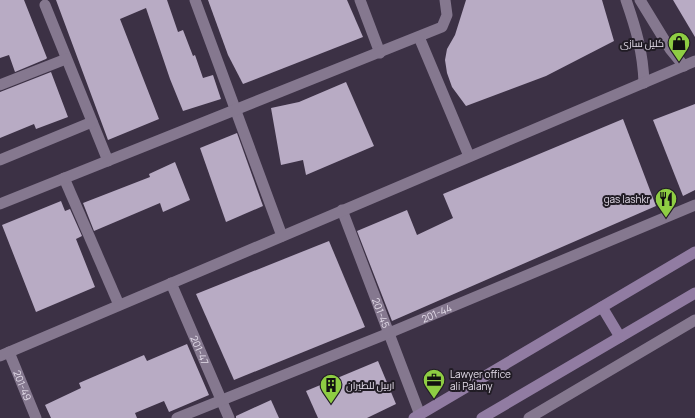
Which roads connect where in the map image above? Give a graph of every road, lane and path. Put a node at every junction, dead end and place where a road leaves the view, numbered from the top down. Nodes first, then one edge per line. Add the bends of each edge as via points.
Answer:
1 (195, 0) edge
2 (360, 0) edge
3 (445, 0) edge
4 (626, 0) edge
5 (640, 0) edge
6 (45, 5) dead end
7 (419, 37) junction
8 (380, 53) junction
9 (66, 59) junction
10 (695, 61) edge
11 (684, 66) junction
12 (644, 83) junction
13 (0, 85) edge
14 (236, 110) junction
15 (92, 122) junction
16 (469, 156) junction
17 (0, 160) edge
18 (108, 161) junction
19 (64, 178) junction
20 (0, 204) edge
21 (695, 205) edge
22 (342, 210) junction
23 (282, 236) junction
24 (695, 252) edge
25 (171, 283) junction
26 (695, 293) edge
27 (119, 305) junction
28 (602, 307) junction
29 (695, 320) edge
30 (388, 333) junction
31 (620, 337) junction
32 (4, 354) edge
33 (221, 400) junction
34 (417, 416) edge
35 (36, 418) edge
36 (177, 418) edge
37 (229, 418) edge
38 (482, 418) edge
39 (529, 418) edge

1 - 14 street
2 - 8 street
3 - 7 street via 447,16 442,27
4 - 12 street via 640,41
5 - 11 street via 666,44
6 - 9 street
7 - 8 street
7 - 16 street
8 - 14 street
9 - 13 street
9 - 15 street
10 - 11 street
11 - 12 street
12 - 16 street
14 - 18 street
14 - 23 street
15 - 17 street
15 - 18 street
16 - 22 street
18 - 19 street
19 - 20 street
19 - 27 street
21 - 30 street, 201-44
22 - 23 street
22 - 30 street, 201-45
23 - 25 street
24 - 28 main road
25 - 27 street
25 - 33 street, 201-47
26 - 31 main road
27 - 32 street
28 - 31 main road
28 - 34 main road
29 - 39 street
30 - 33 street, 201-44
30 - 34 street, 201-45
31 - 38 main road
32 - 35 street, 201-49
33 - 36 street, 201-44
33 - 37 street, 201-47

